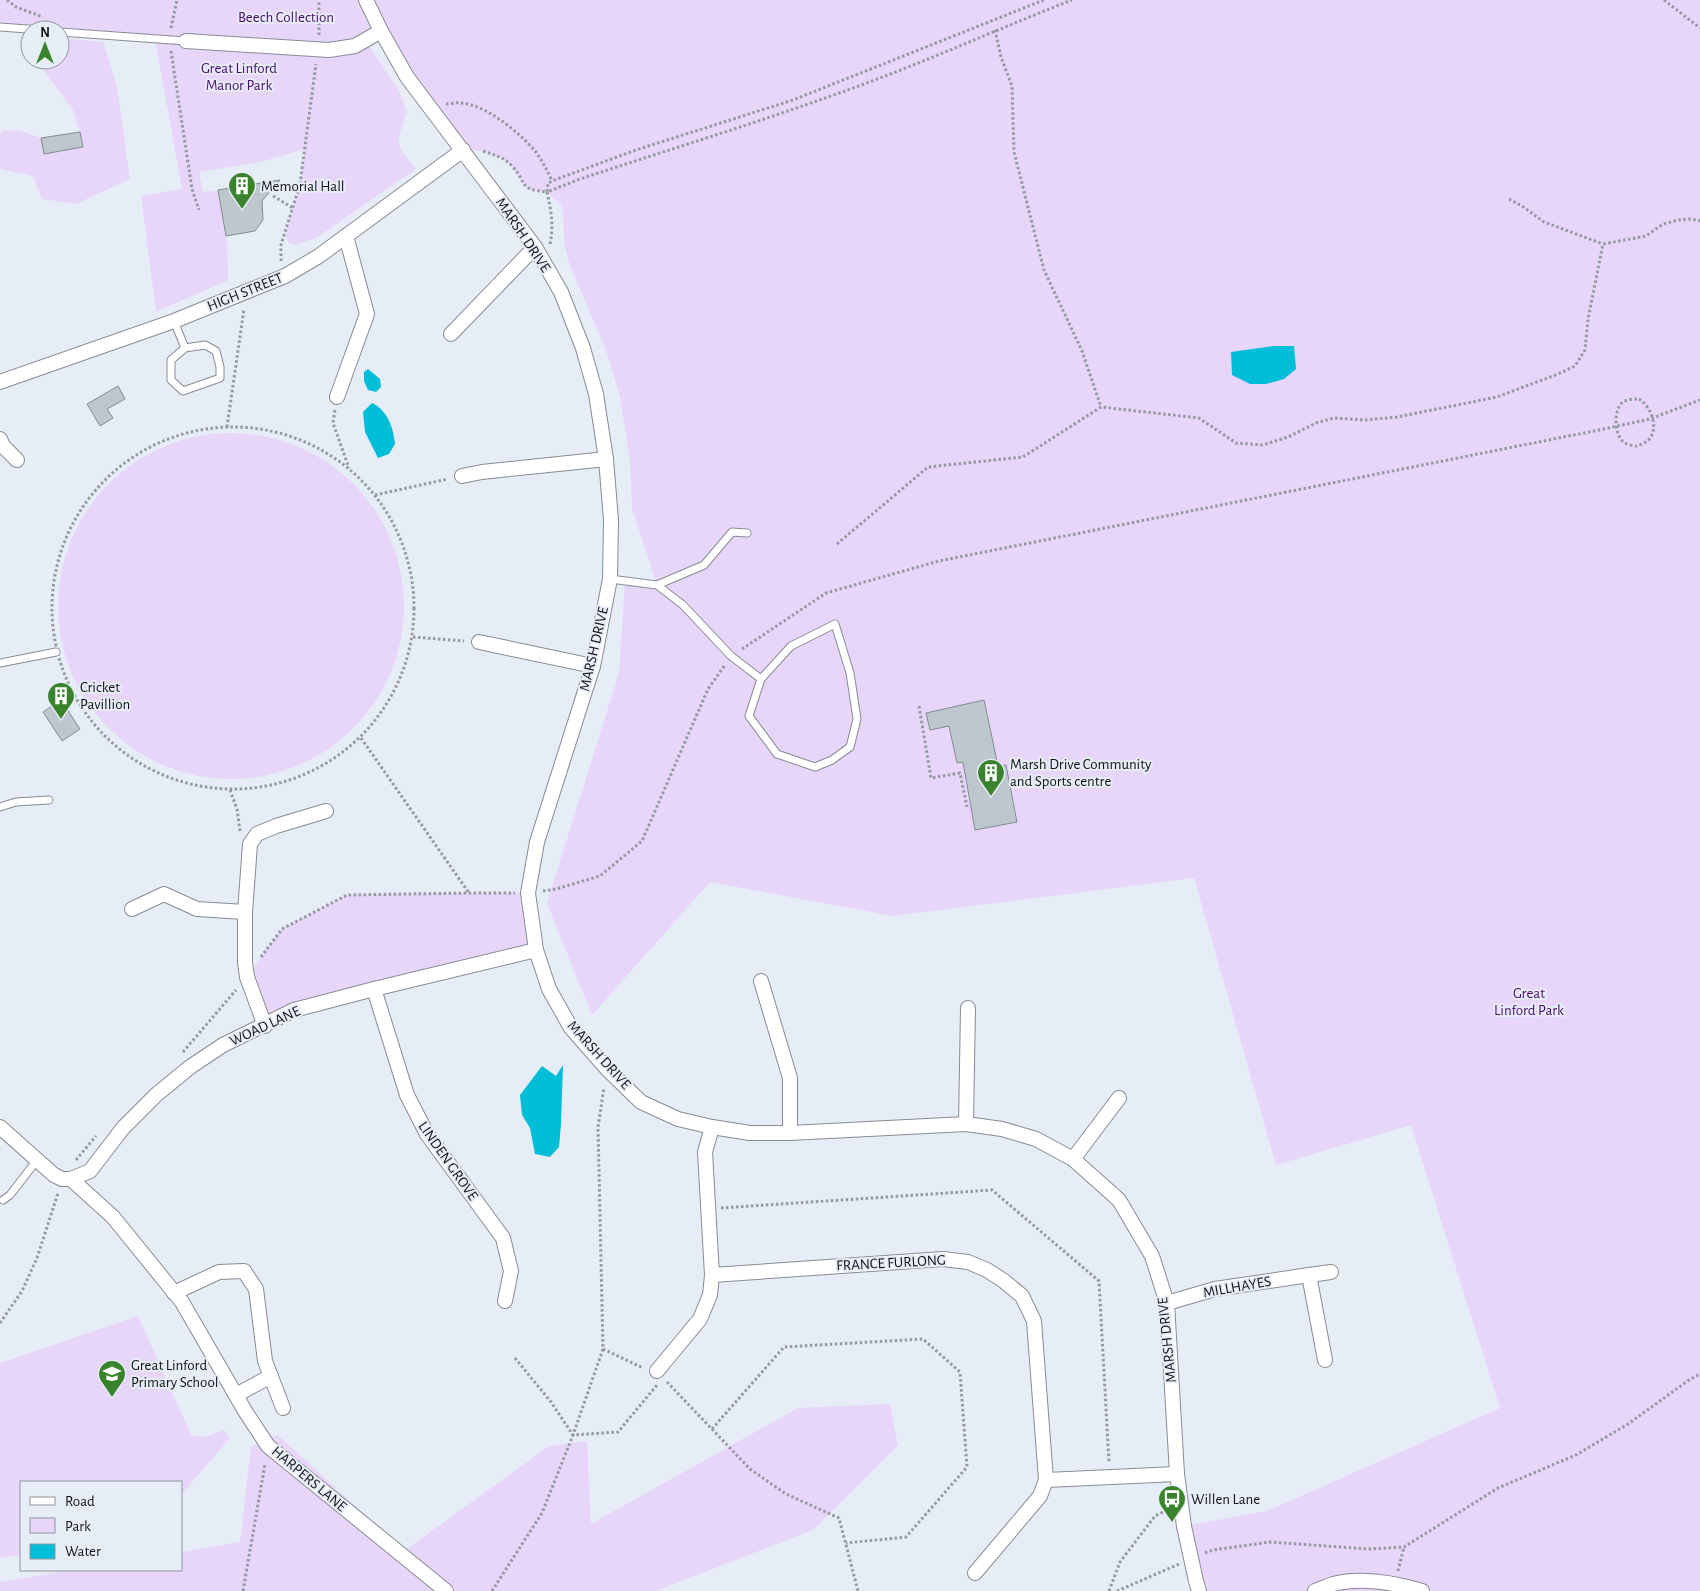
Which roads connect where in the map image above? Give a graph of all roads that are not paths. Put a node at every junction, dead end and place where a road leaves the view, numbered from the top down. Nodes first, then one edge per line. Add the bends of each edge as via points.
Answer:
1 (366, 0) edge
2 (0, 28) edge
3 (20, 29) edge
4 (381, 31) junction
5 (70, 33) edge
6 (186, 41) joint
7 (463, 150) junction
8 (346, 236) junction
9 (535, 247) junction
10 (174, 321) junction
11 (451, 334) dead end
12 (185, 348) junction
13 (0, 382) edge
14 (337, 397) road end
15 (0, 439) edge
16 (606, 459) junction
17 (17, 460) dead end
18 (462, 476) road end
19 (747, 533) dead end
20 (610, 579) junction
21 (657, 585) junction
22 (479, 642) road end
23 (56, 652) road end
24 (0, 663) edge
25 (592, 666) junction
26 (761, 678) junction
27 (49, 800) dead end
28 (0, 807) edge
29 (326, 811) dead end
30 (132, 909) dead end
31 (245, 912) junction
32 (536, 950) junction
33 (762, 981) dead end
34 (374, 988) junction
35 (968, 1008) dead end
36 (264, 1026) junction
37 (1119, 1098) dead end
38 (966, 1124) junction
39 (0, 1127) edge
40 (712, 1127) junction
41 (790, 1133) junction
42 (1073, 1159) junction
43 (37, 1160) junction
44 (70, 1179) junction
45 (2, 1200) dead end
46 (1331, 1272) dead end
47 (712, 1274) junction
48 (1309, 1275) junction
49 (174, 1293) junction
50 (505, 1301) dead end
51 (1167, 1303) junction
52 (1325, 1360) dead end
53 (660, 1374) road end
54 (271, 1376) junction
55 (236, 1395) junction
56 (283, 1408) dead end
57 (1177, 1474) junction
58 (1046, 1480) junction
59 (975, 1573) dead end
60 (1197, 1586) edge
61 (446, 1591) edge
62 (1314, 1591) edge
63 (1422, 1591) edge

1 - 4 street, MARSH DRIVE
2 - 3 lane
4 - 6 street via 355,46 329,50
4 - 7 street, MARSH DRIVE via 407,77
5 - 6 lane
7 - 8 street, HIGH STREET
7 - 9 street, MARSH DRIVE
8 - 10 street, HIGH STREET via 285,276
8 - 14 street via 367,314
9 - 11 street
9 - 16 street, MARSH DRIVE via 561,292 583,348 596,394
10 - 12 lane
10 - 13 street, HIGH STREET
12 - 12 lane via 205,345 216,351 220,378 183,391 177,386 171,380 171,360
15 - 17 street
16 - 18 street
16 - 20 street, MARSH DRIVE via 611,520
19 - 21 lane via 732,532 704,565
20 - 21 lane
20 - 25 street, MARSH DRIVE
21 - 26 lane via 683,604 731,656
22 - 25 street
23 - 24 lane
25 - 32 street, MARSH DRIVE via 537,842 528,894
26 - 26 lane via 749,716 777,754 814,768 850,747 857,719 850,673 835,624 791,646
27 - 28 lane via 16,802
29 - 31 street via 256,834 250,844
30 - 31 street via 164,894 197,909
31 - 36 street via 247,976
32 - 34 street, WOAD LANE
32 - 40 street, MARSH DRIVE via 550,989 571,1028 607,1069 641,1102 678,1119
33 - 41 street via 790,1078
34 - 36 street, WOAD LANE via 294,1010
34 - 50 street, LINDEN GROVE via 407,1095 427,1134 504,1238 511,1271
35 - 38 street
36 - 44 street, WOAD LANE via 223,1045 190,1067 123,1128 90,1172
37 - 42 street
38 - 41 street, MARSH DRIVE
38 - 42 street, MARSH DRIVE via 1002,1129 1036,1139
39 - 43 street
40 - 41 street, MARSH DRIVE via 750,1133
40 - 47 street via 705,1152
42 - 51 street, MARSH DRIVE via 1119,1200 1152,1256
43 - 44 street via 54,1175
43 - 45 lane via 10,1195
44 - 49 street, HARPERS LANE via 113,1217
46 - 48 street, MILLHAYES
47 - 53 street via 710,1295 700,1318
47 - 58 street, FRANCE FURLONG via 943,1259 968,1262 987,1270 1022,1296 1034,1322
48 - 51 street, MILLHAYES via 1215,1289
48 - 52 street
49 - 54 street via 219,1272 244,1271 256,1289 265,1360
49 - 55 street, HARPERS LANE
51 - 57 street, MARSH DRIVE
54 - 55 street
54 - 56 street
55 - 61 street, HARPERS LANE via 268,1446
57 - 58 street
57 - 60 street, MARSH DRIVE, bridge
58 - 59 street via 1040,1496
62 - 63 street via 1333,1584 1360,1582 1395,1584

